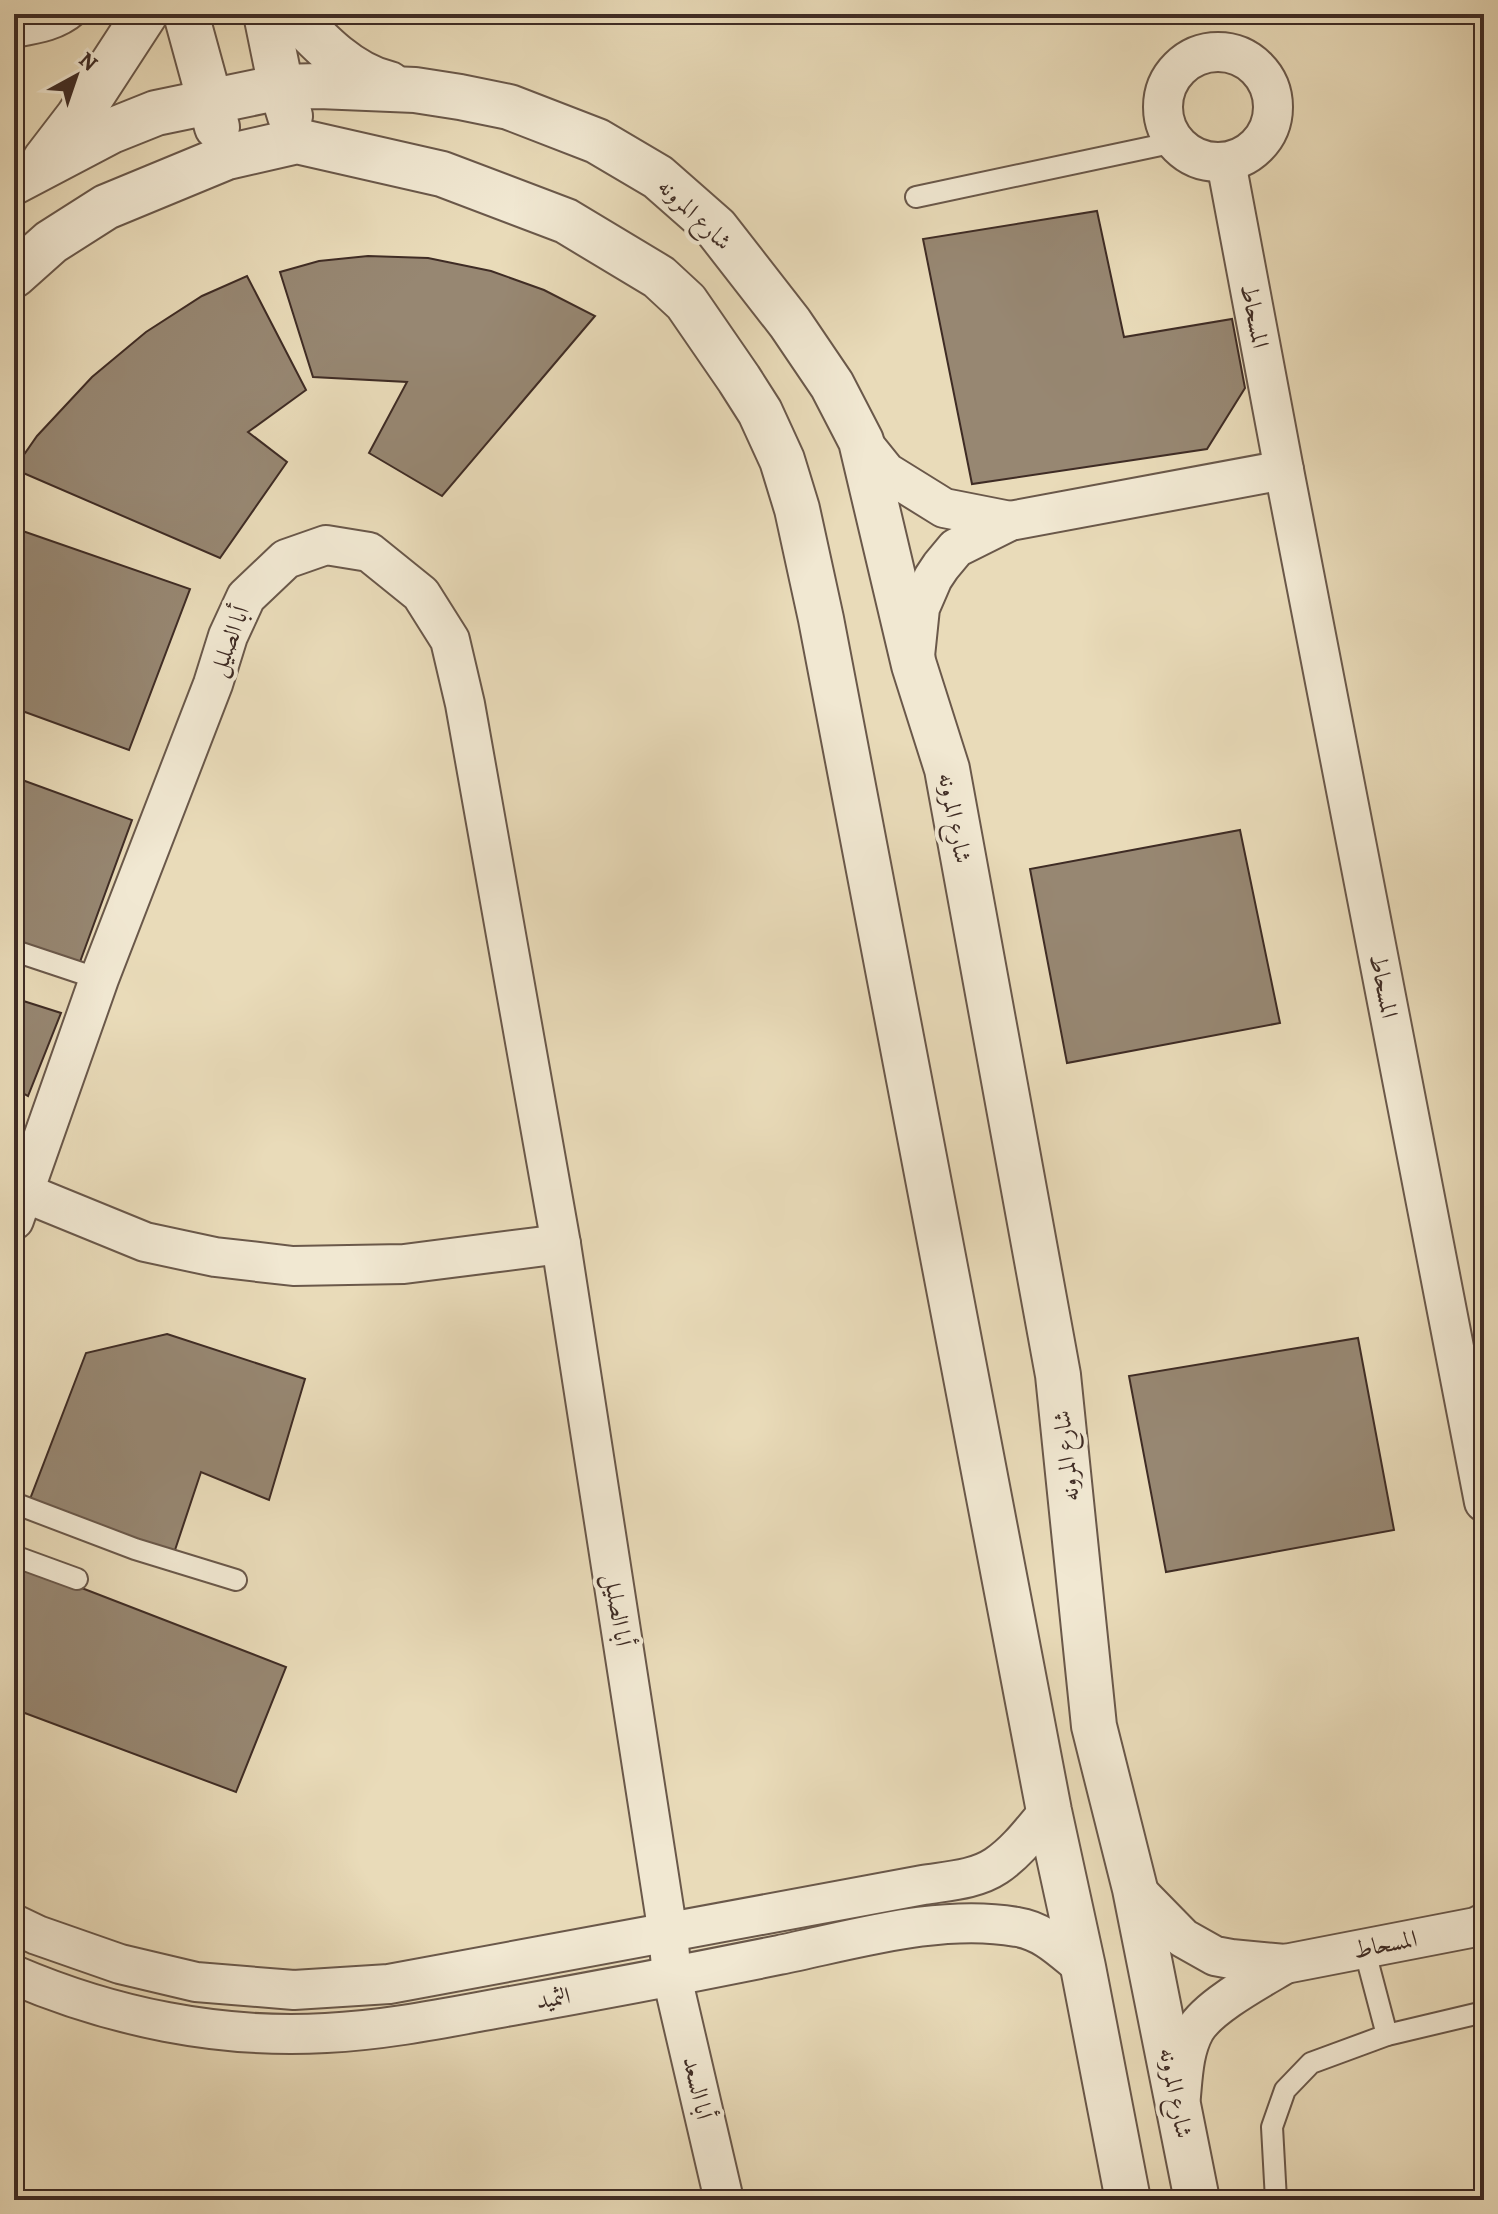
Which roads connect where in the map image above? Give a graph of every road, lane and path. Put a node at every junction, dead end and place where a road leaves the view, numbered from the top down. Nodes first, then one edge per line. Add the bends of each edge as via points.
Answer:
1 (77, 14) edge
2 (145, 14) edge
3 (186, 14) edge
4 (266, 14) edge
5 (293, 14) edge
6 (14, 37) edge
7 (281, 87) junction
8 (415, 90) junction
9 (209, 101) junction
10 (297, 141) junction
11 (1175, 142) junction
12 (227, 157) junction
13 (1226, 162) junction
14 (27, 174) edge
15 (916, 197) dead end
16 (14, 275) edge
17 (861, 441) junction
18 (1284, 470) junction
19 (1010, 521) junction
20 (914, 665) junction
21 (18, 952) dead end
22 (99, 979) junction
23 (20, 1206) edge
24 (561, 1244) junction
25 (1484, 1502) edge
26 (14, 1503) edge
27 (14, 1556) edge
28 (77, 1579) dead end
29 (236, 1580) dead end
30 (1049, 1811) junction
31 (1135, 1889) junction
32 (1484, 1923) edge
33 (14, 1924) edge
34 (668, 1934) junction
35 (1364, 1948) junction
36 (1285, 1964) junction
37 (1083, 1967) junction
38 (14, 1975) edge
39 (672, 1977) junction
40 (1484, 2012) edge
41 (1387, 2035) junction
42 (1180, 2115) junction
43 (724, 2200) edge
44 (1128, 2200) edge
45 (1197, 2200) edge
46 (1276, 2200) edge

1 - 6 lane via 48,31
2 - 14 street via 78,117
3 - 9 street
4 - 7 street
5 - 8 street via 345,63 378,82
7 - 8 street, شارع المرونه
7 - 9 street, شارع المرونه
7 - 10 street
8 - 17 street, شارع المرونه via 509,107 597,141 658,177 716,228 790,323 832,385
9 - 12 street
9 - 14 street, شارع المرونه via 145,117
10 - 12 street
10 - 30 street via 442,174 566,221 659,277 686,302 739,379 782,460 821,619
11 - 13 street via 1189,155
11 - 13 street via 1162,106 1176,71 1209,53 1243,58 1267,83 1273,117 1257,147
11 - 15 lane
12 - 16 street via 106,207 51,242
13 - 18 street, المسحاط
17 - 19 street via 886,472 944,508
17 - 20 street, شارع المرونه
18 - 19 street
18 - 25 street, المسحاط
19 - 20 street via 956,548 933,578 920,608
20 - 31 street, شارع المرونه via 947,769 1050,1328 1094,1726
21 - 22 lane
22 - 23 street, أبا الصليل
22 - 24 street, أبا الصليل via 246,597 286,559 326,545 369,552 421,594 450,640
23 - 24 street, أبا الصليل via 145,1242 293,1266 404,1264
24 - 34 street, أبا الصليل
26 - 29 lane
27 - 28 lane
30 - 34 street, الثميد via 994,1868 963,1879
30 - 37 street
31 - 36 street, المسحاط via 1183,1938 1215,1956
31 - 42 street, شارع المرونه
32 - 35 street, المسحاط
33 - 34 street, الثميد via 120,1964 196,1982 294,1990 389,1984
34 - 39 street, أبا الصليل
35 - 36 street, المسحاط
35 - 41 lane
36 - 42 street, المسحاط via 1223,2002 1196,2028 1184,2062
37 - 39 street, الثميد via 1035,1932 963,1923 930,1925
37 - 44 street
38 - 39 street, الثميد via 55,1993 192,2028 274,2034 381,2029
39 - 43 street, أبا السعد
40 - 41 lane
41 - 46 lane via 1311,2063 1285,2090 1272,2127
42 - 45 street, شارع المرونه

